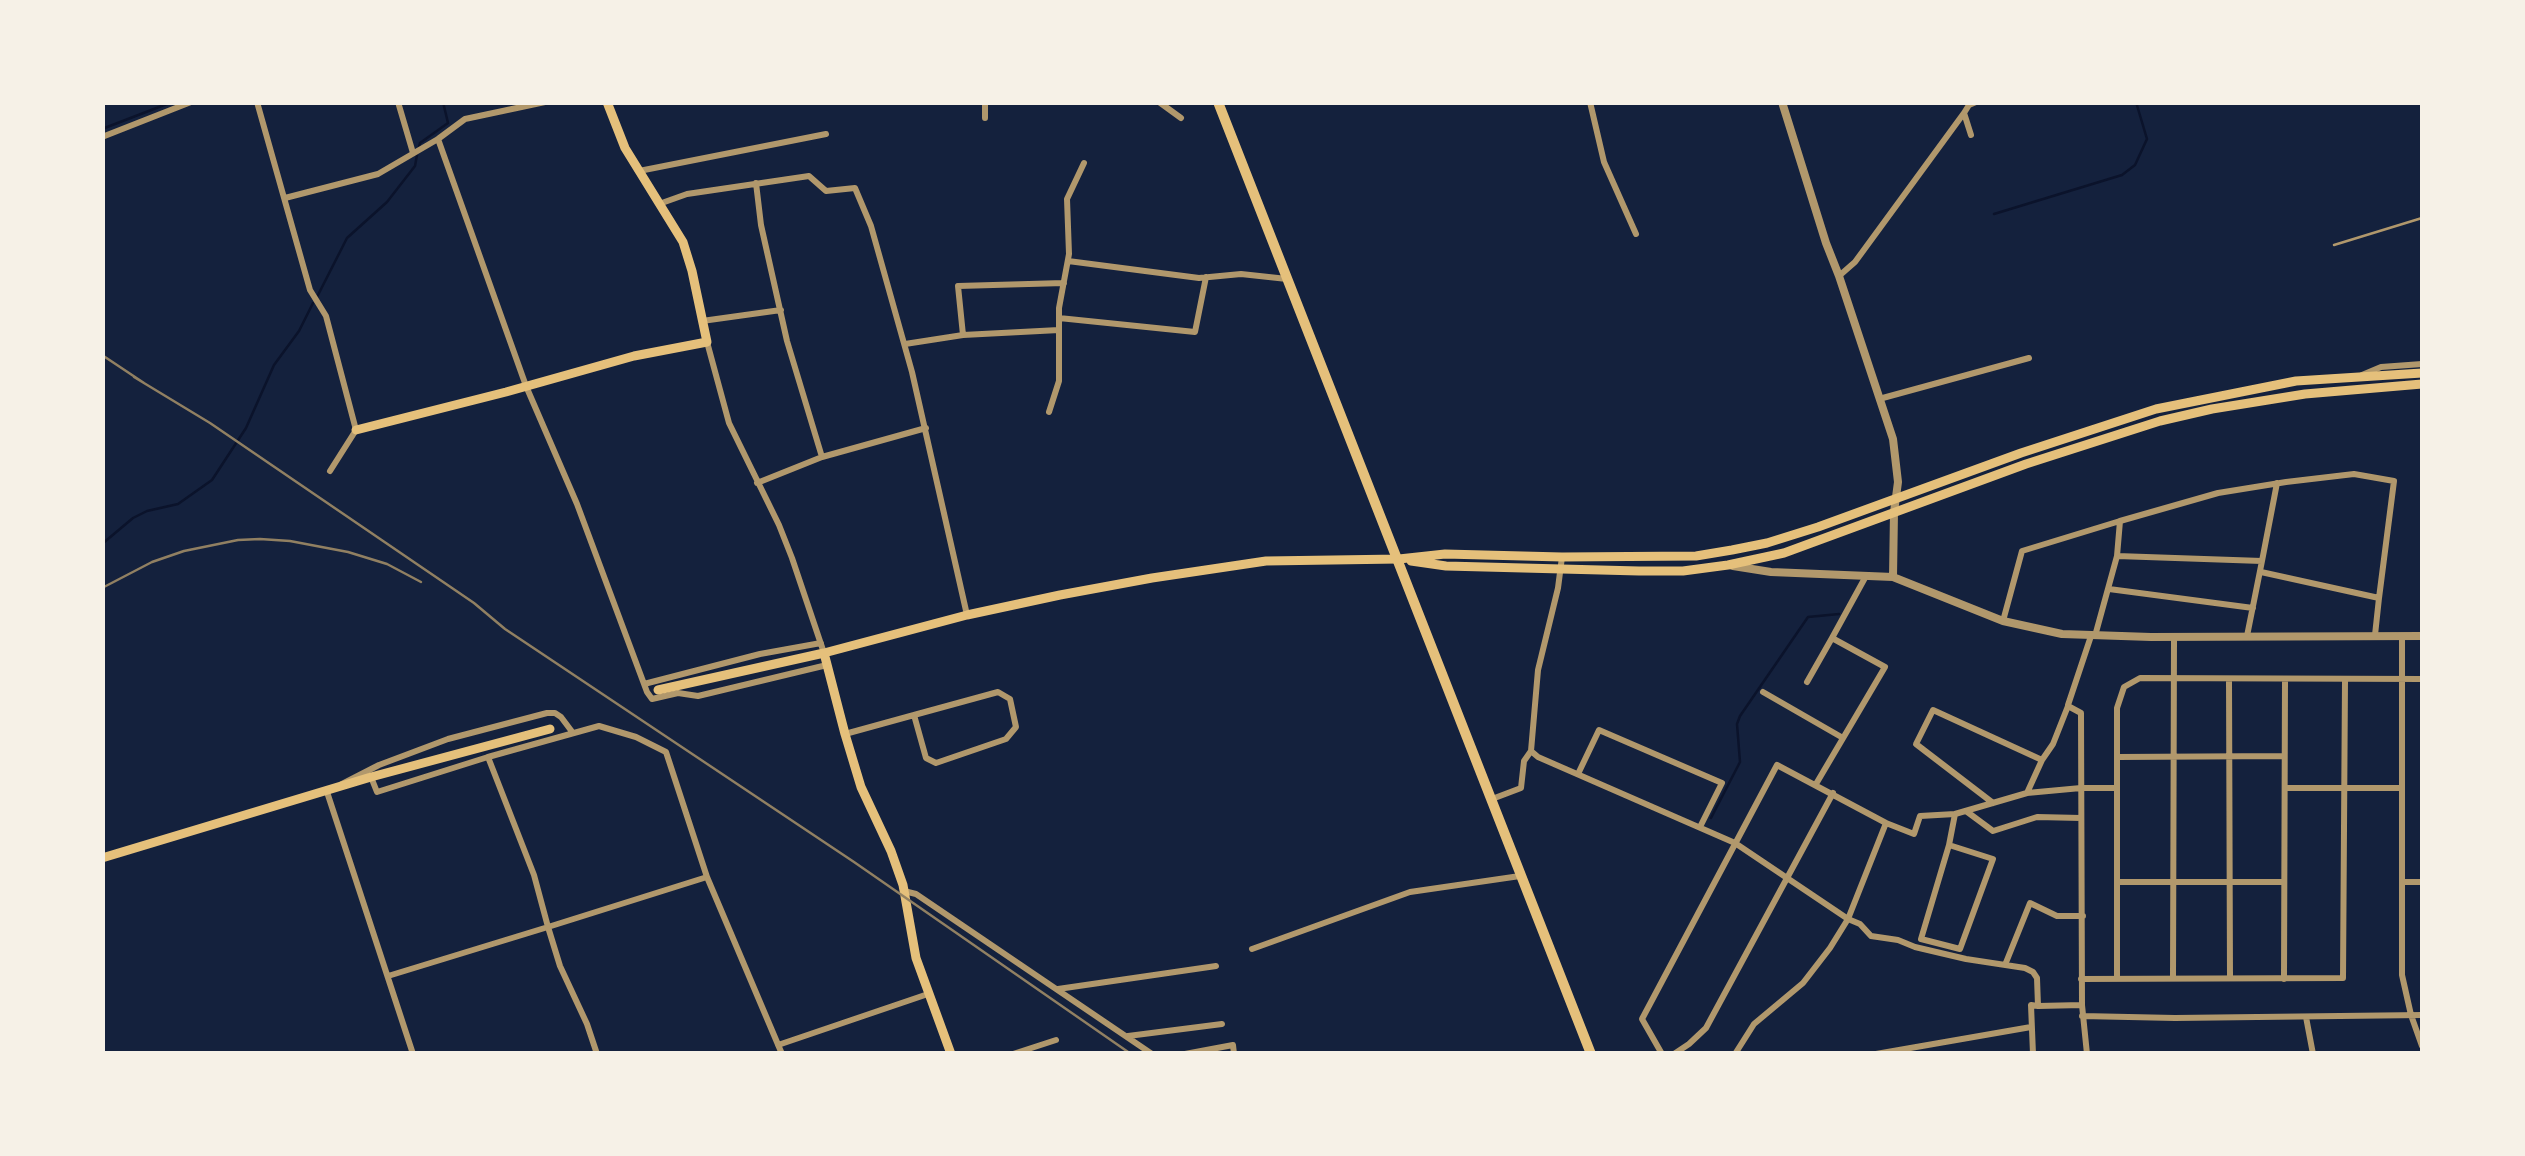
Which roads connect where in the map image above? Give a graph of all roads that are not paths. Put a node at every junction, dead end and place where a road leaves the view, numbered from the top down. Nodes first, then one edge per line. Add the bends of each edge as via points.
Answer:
1 (192, 102) edge
2 (257, 102) edge
3 (398, 102) edge
4 (545, 102) edge
5 (607, 102) edge
6 (985, 102) edge
7 (1141, 102) edge
8 (1158, 102) edge
9 (1218, 102) edge
10 (1590, 102) edge
11 (1782, 102) edge
12 (1976, 102) edge
13 (1964, 114) junction
14 (985, 118) dead end
15 (1181, 118) dead end
16 (826, 134) dead end
17 (1971, 136) dead end
18 (102, 137) edge
19 (438, 139) junction
20 (413, 153) junction
21 (1084, 164) dead end
22 (638, 171) junction
23 (756, 183) junction
24 (285, 198) junction
25 (660, 204) junction
26 (2422, 218) edge
27 (1636, 234) dead end
28 (2334, 244) dead end
29 (1068, 261) junction
30 (1839, 276) junction
31 (1206, 277) junction
32 (1288, 280) junction
33 (1064, 283) junction
34 (782, 310) junction
35 (1059, 318) junction
36 (702, 321) junction
37 (1059, 330) junction
38 (962, 336) junction
39 (706, 342) junction
40 (905, 344) junction
41 (2028, 358) dead end
42 (2422, 364) edge
43 (2422, 372) edge
44 (2361, 375) junction
45 (2422, 384) edge
46 (526, 386) junction
47 (1879, 399) junction
48 (1049, 412) dead end
49 (926, 428) junction
50 (356, 430) junction
51 (822, 457) junction
52 (330, 470) dead end
53 (2278, 483) junction
54 (757, 484) junction
55 (1897, 498) junction
56 (1894, 512) junction
57 (2120, 521) junction
58 (2117, 556) junction
59 (1562, 557) junction
60 (1399, 559) junction
61 (2262, 561) junction
62 (1728, 564) junction
63 (1560, 570) junction
64 (2261, 572) junction
65 (1866, 576) junction
66 (1893, 577) junction
67 (2109, 589) junction
68 (2378, 598) junction
69 (2253, 608) junction
70 (967, 615) junction
71 (2003, 621) junction
72 (2375, 635) junction
73 (2094, 636) junction
74 (2247, 636) junction
75 (2402, 636) junction
76 (2422, 636) edge
77 (2174, 637) junction
78 (1832, 638) junction
79 (822, 648) junction
80 (827, 665) junction
81 (2173, 678) junction
82 (2402, 678) junction
83 (2422, 678) edge
84 (2229, 679) junction
85 (2285, 679) junction
86 (2345, 680) junction
87 (1807, 682) dead end
88 (644, 684) junction
89 (658, 690) dead end
90 (1763, 692) dead end
91 (2068, 706) junction
92 (914, 714) junction
93 (550, 729) dead end
94 (573, 734) junction
95 (844, 734) junction
96 (1844, 738) junction
97 (1530, 751) junction
98 (2172, 756) junction
99 (2229, 756) junction
100 (2284, 756) junction
101 (2118, 757) junction
102 (488, 758) junction
103 (2042, 760) junction
104 (1578, 774) junction
105 (371, 777) junction
106 (1816, 784) junction
107 (2344, 787) junction
108 (2081, 788) junction
109 (2117, 788) junction
110 (2285, 788) junction
111 (2402, 788) junction
112 (331, 790) junction
113 (1832, 793) junction
114 (2027, 793) junction
115 (1492, 799) junction
116 (1993, 803) junction
117 (1966, 811) junction
118 (1955, 814) junction
119 (2080, 818) junction
120 (1886, 823) junction
121 (1700, 827) junction
122 (1735, 843) junction
123 (1949, 845) junction
124 (102, 858) edge
125 (1522, 876) junction
126 (707, 878) junction
127 (1786, 878) junction
128 (2118, 882) junction
129 (2173, 882) junction
130 (2229, 882) junction
131 (2284, 882) junction
132 (2402, 882) junction
133 (2422, 882) edge
134 (904, 891) junction
135 (2083, 916) junction
136 (1848, 919) junction
137 (548, 927) junction
138 (1252, 950) dead end
139 (2005, 965) junction
140 (1216, 966) dead end
141 (388, 976) junction
142 (2117, 977) junction
143 (2173, 978) junction
144 (2230, 978) junction
145 (2284, 978) junction
146 (2081, 979) junction
147 (1056, 989) junction
148 (928, 994) junction
149 (2082, 1004) junction
150 (2038, 1006) junction
151 (2412, 1015) junction
152 (2422, 1015) edge
153 (2082, 1016) junction
154 (2306, 1016) junction
155 (1222, 1024) dead end
156 (2031, 1027) junction
157 (1127, 1036) junction
158 (1056, 1040) dead end
159 (778, 1044) junction
160 (2422, 1046) edge
161 (413, 1054) edge
162 (597, 1054) edge
163 (782, 1054) edge
164 (951, 1054) edge
165 (1013, 1054) edge
166 (1152, 1054) edge
167 (1185, 1054) edge
168 (1234, 1054) edge
169 (1591, 1054) edge
170 (1662, 1054) edge
171 (1674, 1054) edge
172 (1735, 1054) edge
173 (1876, 1054) edge
174 (2034, 1054) edge
175 (2087, 1054) edge
176 (2313, 1054) edge

1 - 18 street
2 - 24 street
3 - 20 street
4 - 19 street via 465,119
5 - 22 main road
6 - 14 street
7 - 8 street
8 - 15 street
9 - 32 highway
10 - 27 street via 1604,162
11 - 30 street
12 - 13 street
13 - 17 street
13 - 30 street
16 - 22 street
19 - 20 street
19 - 46 street
20 - 24 street via 378,174
21 - 29 street via 1066,198
22 - 25 main road
23 - 25 street
23 - 34 street
23 - 40 street via 809,176 826,191 855,188
24 - 50 street
25 - 36 main road via 683,242
26 - 28 lane
29 - 31 street
29 - 33 street
30 - 47 street
31 - 32 street
31 - 35 street via 1195,332
32 - 60 highway
33 - 35 street
33 - 38 street via 958,286
34 - 36 street
34 - 51 street
35 - 37 street
36 - 39 main road
37 - 38 street
37 - 48 street via 1059,381
38 - 40 street
39 - 46 main road
39 - 54 street via 729,423
40 - 49 street
41 - 47 street
42 - 44 street
43 - 44 main road
44 - 55 main road via 2156,409
45 - 56 main road via 2305,394 2160,421
46 - 50 main road
46 - 88 street
47 - 55 street via 1893,440
49 - 51 street
49 - 70 street
50 - 52 street
51 - 54 street
53 - 57 street
53 - 61 street
53 - 68 street via 2354,474 2394,482
54 - 79 street via 779,525
55 - 56 street
55 - 59 main road via 1732,550
56 - 62 main road via 1784,552
56 - 66 street
57 - 58 street
57 - 71 street via 2022,551
58 - 61 street
58 - 67 street
59 - 60 main road
59 - 63 street
60 - 63 main road
60 - 70 main road via 1266,561
60 - 115 highway
61 - 64 street
62 - 63 main road
62 - 65 street
63 - 97 street via 1538,670
64 - 68 street
64 - 69 street
65 - 66 street
65 - 78 street
66 - 71 street
67 - 69 street
67 - 73 street
68 - 72 street
69 - 74 street
70 - 79 main road
71 - 73 street
72 - 74 street
72 - 75 street
73 - 77 street
73 - 91 street
74 - 77 street
75 - 76 street
75 - 82 street
77 - 81 street
78 - 87 street
78 - 96 street via 1885,667
79 - 80 main road
79 - 88 street via 760,654
79 - 89 main road
80 - 88 street via 698,696 652,699
80 - 95 main road
81 - 84 street
81 - 98 street
81 - 101 street via 2140,678 2124,687 2117,708
82 - 83 street
82 - 86 street
82 - 111 street
84 - 85 street
84 - 99 street
85 - 86 street
85 - 100 street
86 - 107 street
90 - 96 street
91 - 103 street
91 - 108 street via 2081,713
92 - 92 street via 998,692 1010,699 1016,727 1006,739 936,764 926,758
92 - 95 street
93 - 105 main road
94 - 102 street
94 - 112 street via 561,717 547,712 448,739
94 - 126 street via 608,727 666,752
95 - 134 main road
96 - 106 street
97 - 104 street
97 - 115 street via 1521,788
98 - 99 street
98 - 101 street
98 - 129 street
99 - 100 street
99 - 130 street
100 - 110 street
101 - 109 street
102 - 105 street via 378,792
102 - 137 street
103 - 114 street
103 - 116 street via 1933,710 1916,744
104 - 121 street
104 - 121 street via 1598,730 1722,782
105 - 112 main road
106 - 113 street
106 - 122 street via 1777,764
107 - 110 street
107 - 111 street
107 - 145 street via 2343,978
108 - 109 street
108 - 114 street
108 - 119 street
109 - 128 street
110 - 131 street
111 - 132 street
112 - 124 main road
112 - 141 street
113 - 120 street
113 - 127 street
114 - 116 street
115 - 125 highway
116 - 117 street
117 - 118 street
117 - 119 street via 1993,831 2037,816
118 - 120 street via 1920,816 1914,834
118 - 123 street
119 - 135 street
120 - 136 street
121 - 122 street
122 - 127 street
122 - 170 street via 1642,1019
123 - 123 street via 1993,859 1960,949 1921,939
125 - 138 street via 1410,892
125 - 169 highway
126 - 137 street
126 - 159 street
127 - 136 street
127 - 171 street via 1706,1028
128 - 129 street
128 - 142 street
129 - 130 street
129 - 143 street
130 - 131 street
130 - 144 street
131 - 145 street
132 - 133 street
132 - 151 street via 2402,974
134 - 147 street
134 - 148 main road
135 - 139 street via 2057,916 2030,902
135 - 146 street
136 - 139 street via 1871,936
136 - 172 street via 1803,983 1754,1024
137 - 141 street
137 - 162 street
139 - 150 street via 2033,972
140 - 147 street
141 - 161 street
142 - 143 street
142 - 146 street
143 - 144 street
144 - 145 street
146 - 149 street
147 - 157 street
148 - 159 street
148 - 164 main road
149 - 150 street
149 - 153 street
150 - 156 street via 2032,1005
151 - 152 street
151 - 154 street
151 - 160 street
153 - 154 street
153 - 175 street
154 - 176 street
155 - 157 street
156 - 173 street
156 - 174 street
157 - 166 street
158 - 165 street
159 - 163 street
167 - 168 street via 1232,1045

